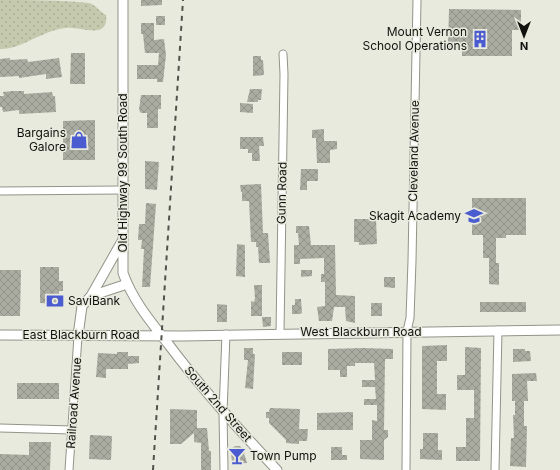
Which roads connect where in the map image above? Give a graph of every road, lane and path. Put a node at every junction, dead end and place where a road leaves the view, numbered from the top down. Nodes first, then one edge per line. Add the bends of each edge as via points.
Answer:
1 (123, 0) edge
2 (417, 0) edge
3 (283, 54) dead end
4 (122, 190) junction
5 (0, 191) edge
6 (122, 242) junction
7 (127, 284) junction
8 (91, 296) junction
9 (498, 330) junction
10 (560, 330) edge
11 (408, 331) junction
12 (280, 333) junction
13 (226, 334) junction
14 (0, 335) edge
15 (161, 335) junction
16 (78, 336) junction
17 (223, 413) junction
18 (0, 428) edge
19 (72, 430) junction
20 (69, 470) edge
21 (224, 470) edge
22 (276, 470) edge
23 (406, 470) edge
24 (495, 470) edge

1 - 4 street, Old Highway 99 South Road
2 - 11 street, Cleveland Avenue via 412,261
3 - 12 street, Gunn Road
4 - 5 street
4 - 6 street, Old Highway 99 South Road
6 - 7 street, Old Highway 99 South Road via 123,273
6 - 8 street
7 - 8 street
7 - 15 street, Old Highway 99 South Road via 141,310
8 - 16 street via 82,306
9 - 10 street, West Blackburn Road
9 - 11 street, West Blackburn Road
9 - 24 street
11 - 12 street, West Blackburn Road
11 - 23 street, Cleveland Avenue
12 - 13 street, West Blackburn Road
13 - 15 street, West Blackburn Road
13 - 17 street
14 - 16 street, East Blackburn Road
15 - 16 street, East Blackburn Road
15 - 17 street, South 2nd Street
16 - 19 street, Railroad Avenue
17 - 21 street
17 - 22 street, South 2nd Street
18 - 19 street
19 - 20 street, Railroad Avenue

